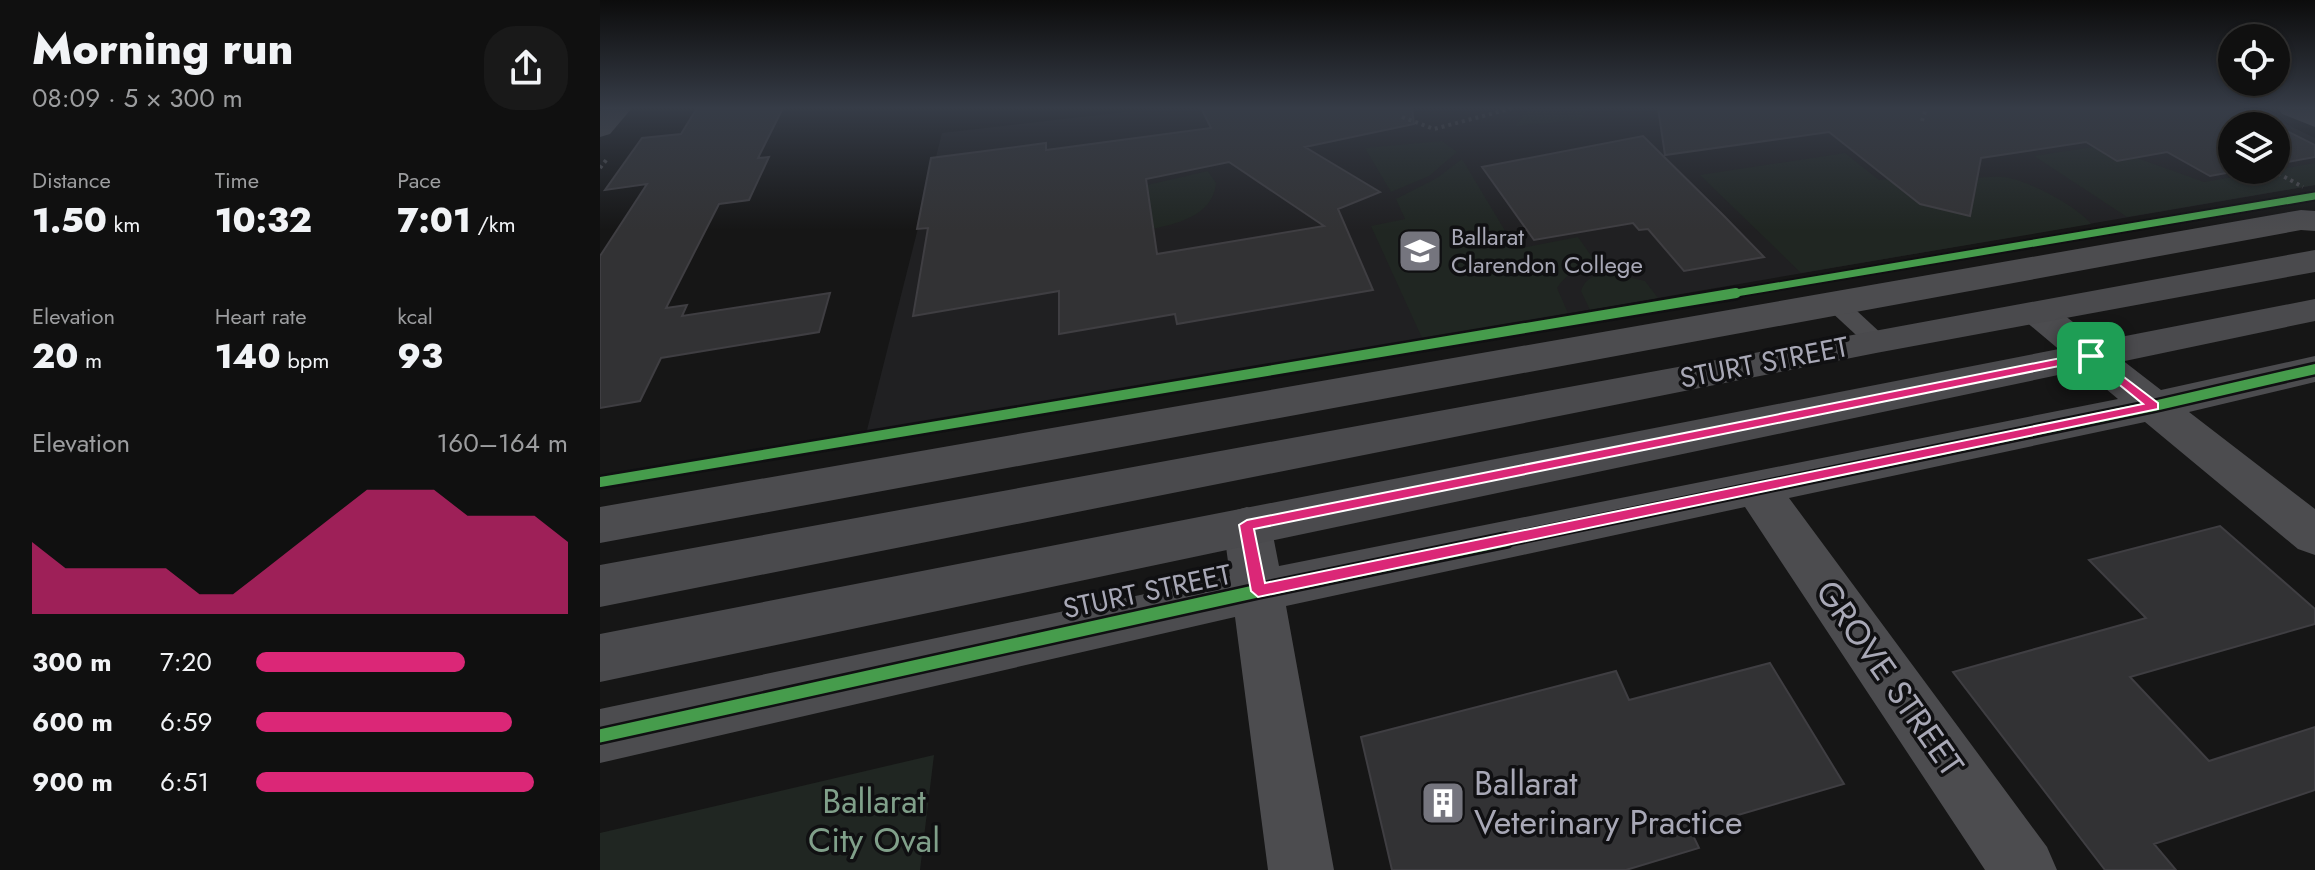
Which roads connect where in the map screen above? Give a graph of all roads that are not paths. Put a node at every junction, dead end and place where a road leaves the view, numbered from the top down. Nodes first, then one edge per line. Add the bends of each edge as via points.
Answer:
1 (2307, 210) edge
2 (2315, 261) edge
3 (1836, 304) junction
4 (2315, 310) edge
5 (2038, 313) junction
6 (1876, 341) junction
7 (2091, 356) junction
8 (2315, 369) edge
9 (2154, 406) junction
10 (1756, 487) junction
11 (600, 525) edge
12 (1247, 525) junction
13 (2315, 536) edge
14 (600, 586) edge
15 (1258, 591) junction
16 (600, 658) edge
17 (600, 736) edge
18 (1301, 870) edge
19 (2024, 870) edge

1 - 3 street, STURT STREET via 2301,220
2 - 5 main road, STURT STREET
3 - 6 lane
3 - 11 street, STURT STREET
4 - 7 main road, STURT STREET
5 - 6 main road, STURT STREET
5 - 7 street
6 - 14 main road, STURT STREET
7 - 9 street
7 - 12 main road, STURT STREET
8 - 9 street, STURT STREET
9 - 10 street, STURT STREET
9 - 13 street
10 - 15 street, STURT STREET
10 - 19 street, GROVE STREET
12 - 15 street
12 - 16 main road, STURT STREET
15 - 17 street, STURT STREET
15 - 18 street

